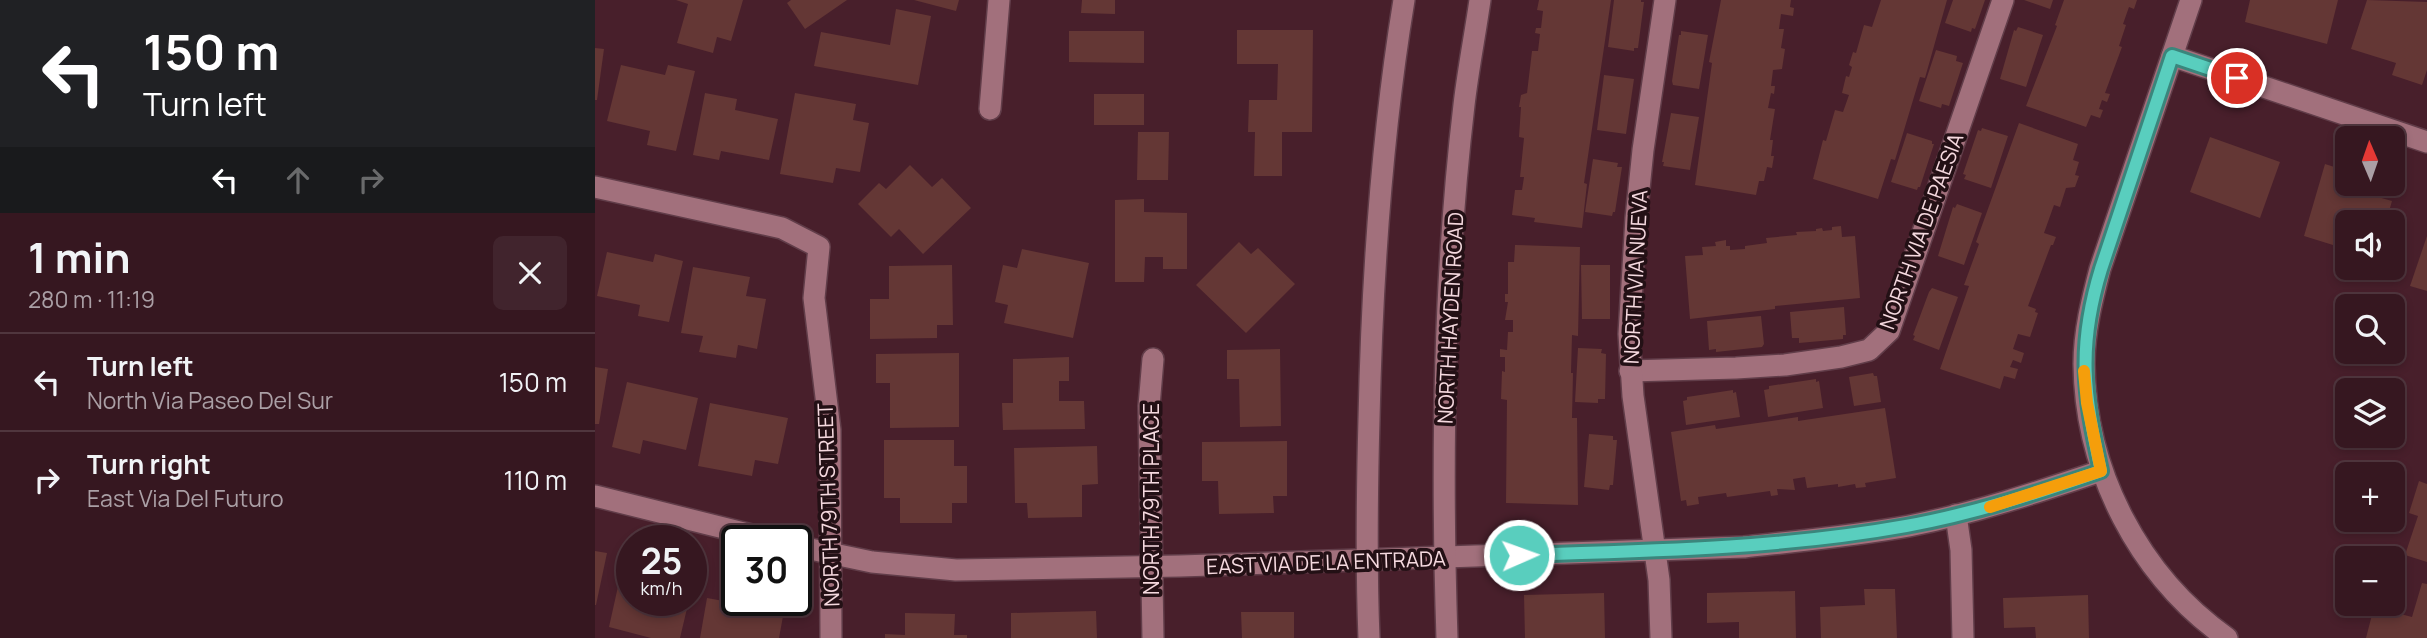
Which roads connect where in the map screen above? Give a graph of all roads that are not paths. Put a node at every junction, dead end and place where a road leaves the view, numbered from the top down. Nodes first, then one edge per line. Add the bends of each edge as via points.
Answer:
1 (999, 0) edge
2 (1404, 0) edge
3 (1480, 0) edge
4 (1665, 0) edge
5 (2003, 0) edge
6 (2191, 0) edge
7 (2172, 56) junction
8 (990, 109) dead end
9 (2427, 142) edge
10 (595, 187) edge
11 (1153, 359) dead end
12 (1630, 371) junction
13 (2101, 471) junction
14 (595, 496) edge
15 (1956, 515) junction
16 (721, 527) edge
17 (812, 550) edge
18 (1654, 550) junction
19 (831, 554) junction
20 (1444, 558) junction
21 (1366, 560) junction
22 (1151, 567) junction
23 (831, 638) edge
24 (1153, 638) edge
25 (1369, 638) edge
26 (1447, 638) edge
27 (1661, 638) edge
28 (1963, 638) edge
29 (2227, 638) edge

1 - 8 street
2 - 21 street via 1390,87 1375,256
3 - 20 street, NORTH HAYDEN ROAD via 1464,105 1449,270
4 - 12 street, NORTH VIA NUEVA via 1636,218
5 - 12 street, NORTH VIA DE PAESIA via 1889,331 1869,350 1841,357 1785,365
6 - 7 street
7 - 9 street
7 - 13 street via 2088,320 2087,403
10 - 19 street, NORTH 79TH STREET via 782,228 819,247 814,298 830,430
11 - 22 street, NORTH 79TH PLACE via 1149,406
12 - 18 street, NORTH VIA NUEVA
13 - 15 street, EAST VIA DE LA ENTRADA
13 - 29 street via 2147,559 2187,606
14 - 16 street
15 - 18 street, EAST VIA DE LA ENTRADA via 1828,538
15 - 28 street
17 - 19 street, EAST VIA DE LA ENTRADA
18 - 20 street, EAST VIA DE LA ENTRADA
18 - 27 street, NORTH VIA NUEVA
19 - 22 street, EAST VIA DE LA ENTRADA via 956,570
19 - 23 street, NORTH 79TH STREET
20 - 21 street, EAST VIA DE LA ENTRADA
20 - 26 street, NORTH HAYDEN ROAD
21 - 22 street, EAST VIA DE LA ENTRADA
21 - 25 street
22 - 24 street, NORTH 79TH PLACE

